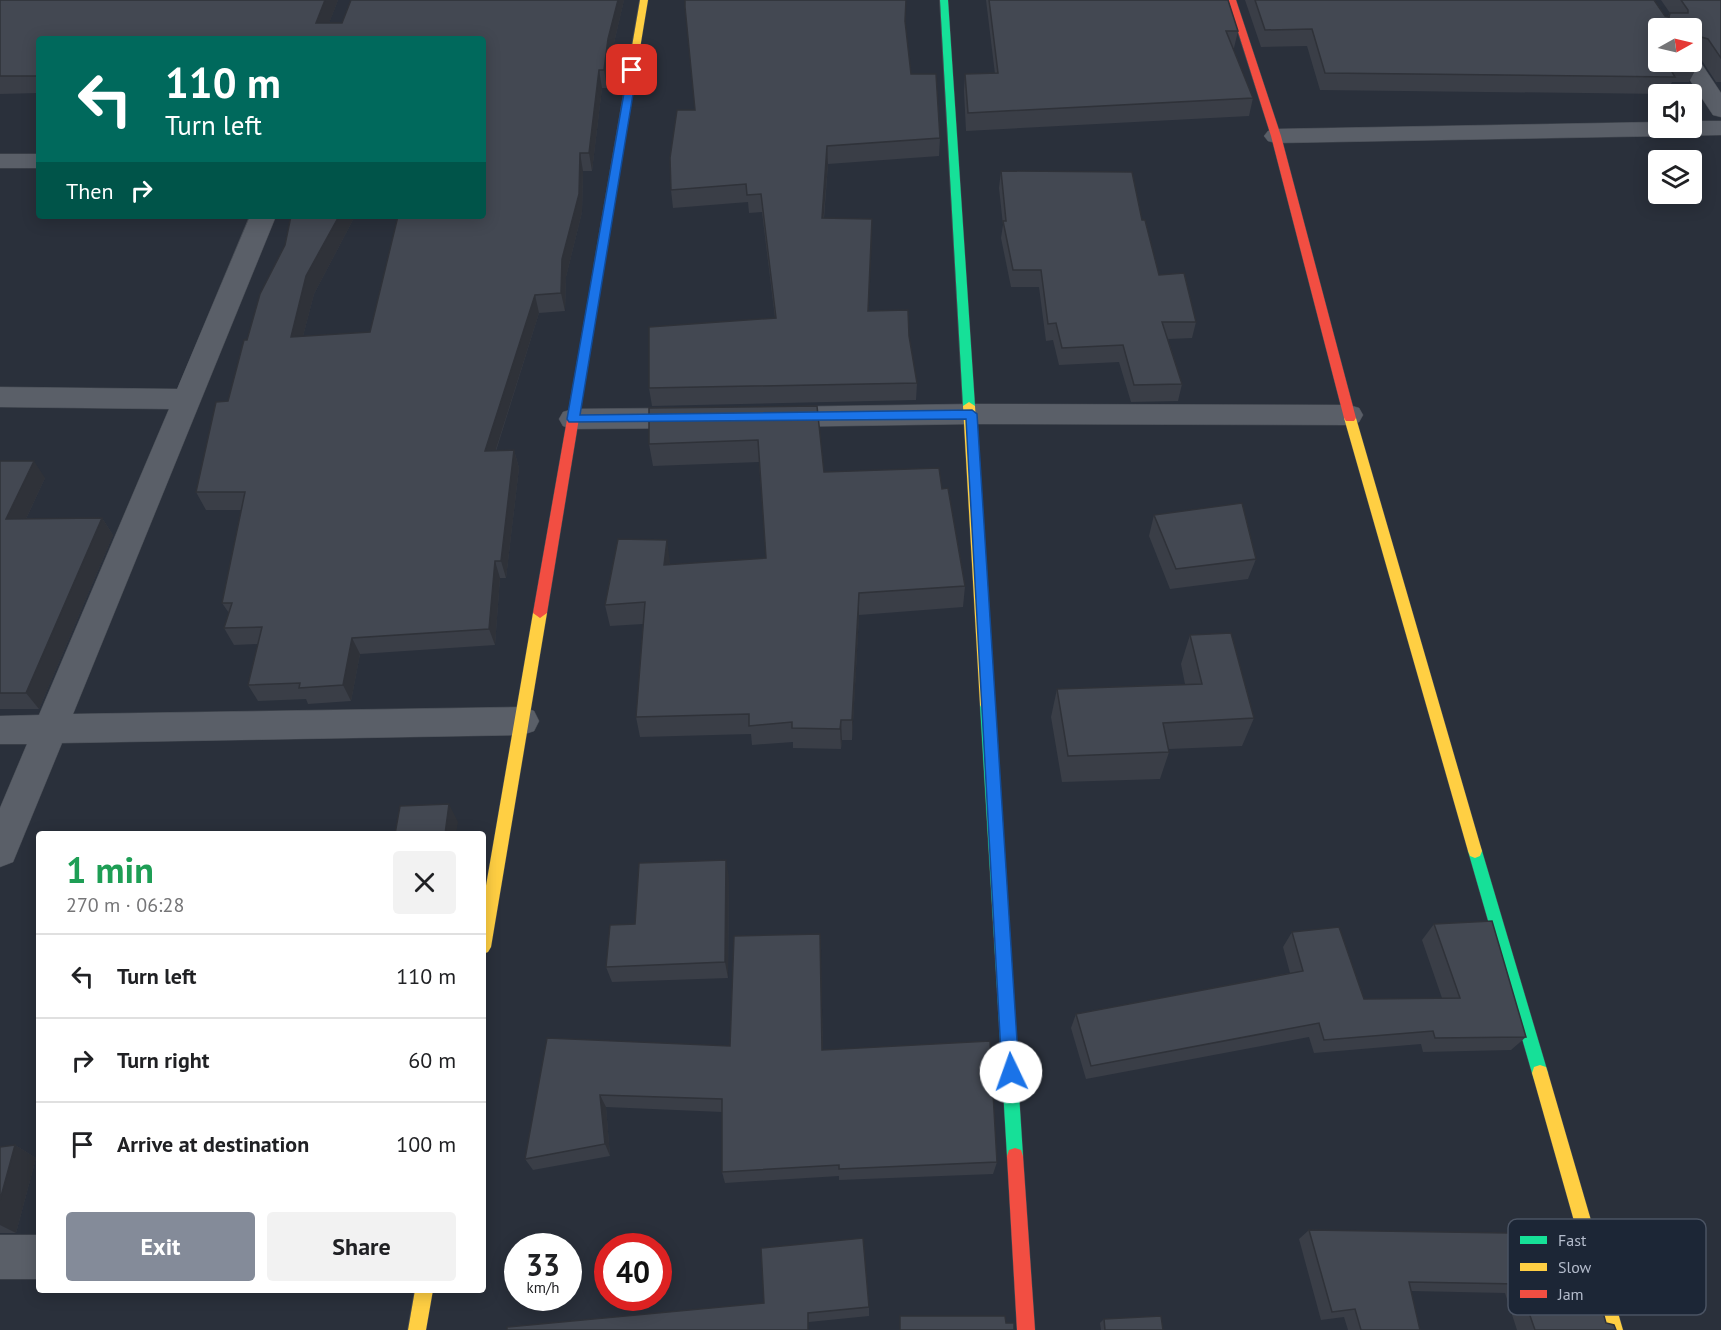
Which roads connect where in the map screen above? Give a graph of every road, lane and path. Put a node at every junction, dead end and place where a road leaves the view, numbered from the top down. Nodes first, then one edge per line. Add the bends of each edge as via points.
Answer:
1 (644, 0) edge
2 (944, 0) edge
3 (1232, 0) edge
4 (1696, 72) edge
5 (1721, 110) edge
6 (1721, 128) edge
7 (1276, 136) junction
8 (0, 161) edge
9 (36, 161) edge
10 (262, 219) edge
11 (0, 396) edge
12 (188, 399) junction
13 (972, 414) junction
14 (1349, 416) junction
15 (573, 419) junction
16 (522, 721) junction
17 (0, 730) edge
18 (51, 730) junction
19 (0, 851) edge
20 (486, 930) edge
21 (1582, 1219) edge
22 (0, 1257) edge
23 (36, 1257) edge
24 (423, 1293) edge
25 (1610, 1315) edge
26 (417, 1330) edge
27 (1026, 1330) edge
28 (1614, 1330) edge

1 - 15 street
2 - 13 street
3 - 7 street
4 - 5 street
6 - 7 street
7 - 14 street
8 - 9 street
10 - 12 street
11 - 12 street
12 - 18 street
13 - 14 street
13 - 15 street
13 - 27 street
14 - 21 street
15 - 16 street
16 - 18 street
16 - 20 street
17 - 18 street
18 - 19 street
22 - 23 street
24 - 26 street
25 - 28 street

